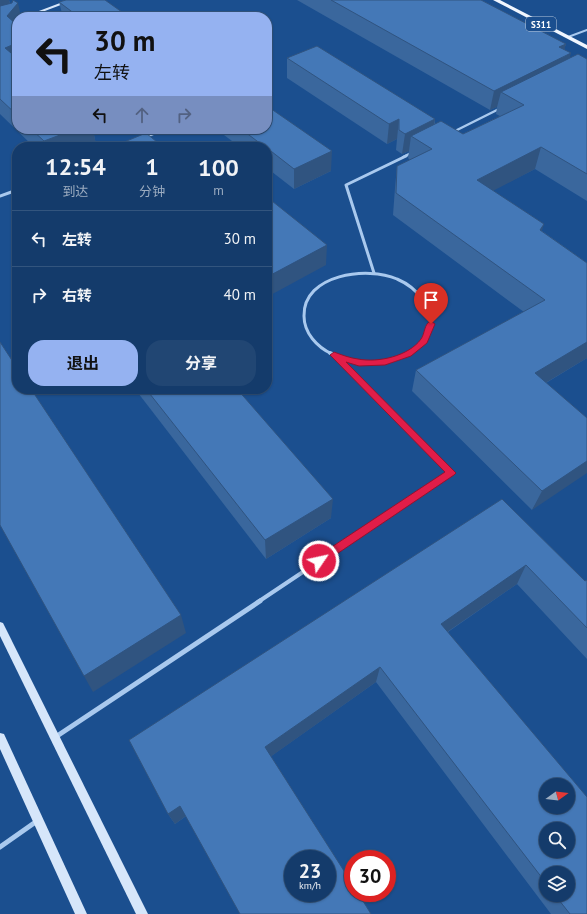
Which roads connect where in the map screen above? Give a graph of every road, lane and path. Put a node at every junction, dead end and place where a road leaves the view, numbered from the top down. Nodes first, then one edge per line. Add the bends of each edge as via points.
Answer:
1 (72, 0) edge
2 (496, 0) edge
3 (39, 12) edge
4 (587, 30) edge
5 (568, 37) junction
6 (587, 47) edge
7 (502, 107) edge
8 (153, 134) edge
9 (445, 136) edge
10 (144, 138) edge
11 (417, 150) edge
12 (12, 192) edge
13 (0, 196) edge
14 (374, 273) junction
15 (334, 355) junction
16 (0, 626) edge
17 (0, 738) edge
18 (54, 738) junction
19 (37, 820) junction
20 (0, 847) edge
21 (81, 914) edge
22 (142, 914) edge

1 - 3 street
2 - 5 main road, S311
4 - 5 lane
5 - 6 main road, S311
7 - 9 street
8 - 10 street
11 - 14 street via 346,185
12 - 13 street
14 - 15 street via 350,274 329,280 312,292 304,308 304,325 315,342
14 - 15 street via 397,279 416,290 428,306 431,324 424,341 408,354 385,362 359,362
15 - 18 street via 451,473
16 - 18 street
17 - 19 street
18 - 22 street
19 - 20 street
19 - 21 street

